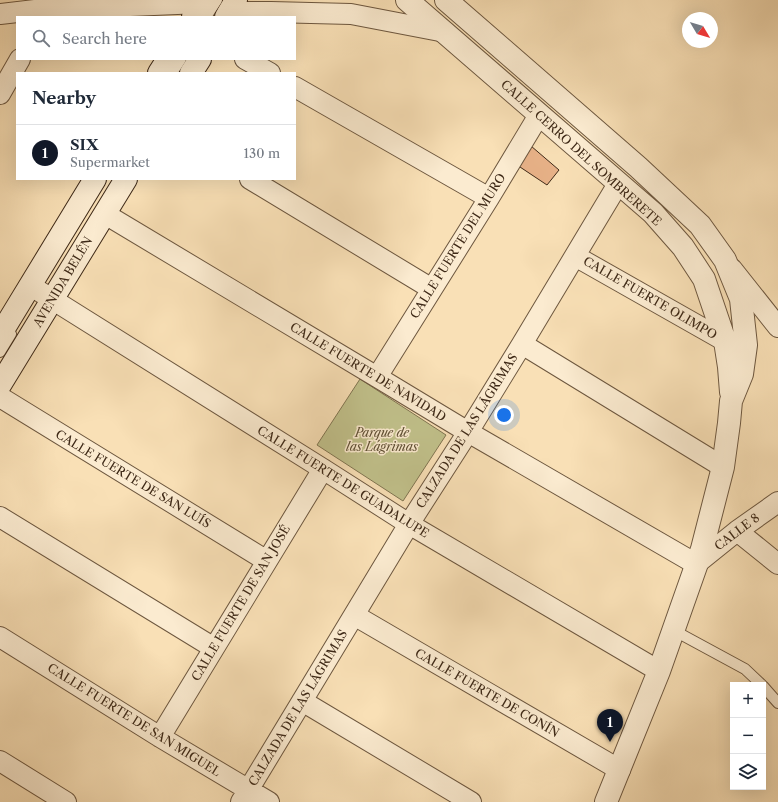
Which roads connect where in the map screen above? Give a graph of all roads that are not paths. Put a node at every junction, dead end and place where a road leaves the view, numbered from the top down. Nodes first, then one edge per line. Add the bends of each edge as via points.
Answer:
1 (407, 0) edge
2 (446, 0) edge
3 (215, 8) edge
4 (0, 14) edge
5 (34, 14) edge
6 (445, 32) junction
7 (19, 60) edge
8 (167, 60) edge
9 (179, 60) edge
10 (189, 60) edge
11 (199, 60) edge
12 (247, 60) edge
13 (160, 72) edge
14 (173, 72) edge
15 (182, 72) edge
16 (192, 72) edge
17 (268, 72) edge
18 (296, 89) edge
19 (0, 94) edge
20 (539, 115) junction
21 (95, 180) edge
22 (115, 180) edge
23 (125, 180) edge
24 (252, 180) edge
25 (618, 184) junction
26 (489, 198) junction
27 (96, 213) junction
28 (575, 256) junction
29 (725, 260) junction
30 (432, 289) junction
31 (42, 293) junction
32 (778, 327) edge
33 (0, 335) edge
34 (726, 341) junction
35 (522, 344) junction
36 (0, 352) edge
37 (0, 369) edge
38 (377, 377) junction
39 (0, 385) edge
40 (0, 397) edge
41 (731, 402) junction
42 (468, 432) junction
43 (723, 467) junction
44 (322, 468) junction
45 (778, 502) edge
46 (0, 517) edge
47 (409, 524) junction
48 (736, 531) junction
49 (267, 561) junction
50 (696, 564) junction
51 (778, 564) edge
52 (354, 615) junction
53 (673, 630) junction
54 (0, 637) edge
55 (214, 648) junction
56 (659, 671) junction
57 (758, 682) edge
58 (766, 690) edge
59 (302, 701) junction
60 (778, 703) edge
61 (160, 737) junction
62 (0, 761) edge
63 (620, 770) junction
64 (245, 796) edge
65 (66, 802) edge
66 (269, 802) edge
67 (471, 802) edge
68 (606, 802) edge

1 - 6 street, CALLE CERRO DEL SOMBRERETE
2 - 29 street, CALLE CERRO DEL SOMBRERETE via 638,167 700,225
3 - 5 street
3 - 6 street via 351,14
4 - 5 street
6 - 20 street, CALLE CERRO DEL SOMBRERETE
7 - 19 street
8 - 13 street
9 - 14 lane
10 - 15 lane
11 - 16 street
12 - 17 street
18 - 26 street
20 - 25 street, CALLE CERRO DEL SOMBRERETE
20 - 26 street, CALLE FUERTE DEL MURO
21 - 31 street, AVENIDA BELÉN
22 - 31 lane
23 - 27 street, AVENIDA BELÉN
24 - 30 street
25 - 28 street, CALZADA DE LAS LÁGRIMAS
25 - 34 street, CALLE CERRO DEL SOMBRERETE via 653,213 683,247 704,279
26 - 30 street, CALLE FUERTE DEL MURO
27 - 31 street, AVENIDA BELÉN
27 - 38 street, CALLE FUERTE DE NAVIDAD
28 - 34 street, CALLE FUERTE OLIMPO
28 - 35 street, CALZADA DE LAS LÁGRIMAS
29 - 32 street
29 - 41 street, CALLE CERRO DEL SOMBRERETE via 741,299 746,346 742,374
30 - 38 street, CALLE FUERTE DEL MURO
31 - 33 street, AVENIDA BELÉN
31 - 36 lane
31 - 37 lane
31 - 39 street, AVENIDA BELÉN
31 - 44 street, CALLE FUERTE DE GUADALUPE
34 - 41 street, CALLE CERRO DEL SOMBRERETE
35 - 42 street, CALZADA DE LAS LÁGRIMAS
35 - 43 street
38 - 42 street, CALLE FUERTE DE NAVIDAD
40 - 49 street, CALLE FUERTE DE SAN LUÍS
41 - 43 street, CALLE CERRO DEL SOMBRERETE
42 - 47 street, CALZADA DE LAS LÁGRIMAS
42 - 50 street, CALLE FUERTE DE NAVIDAD
43 - 50 street, CALLE CERRO DEL SOMBRERETE
44 - 47 street, CALLE FUERTE DE GUADALUPE
44 - 49 street, CALLE FUERTE DE SAN JOSÉ
45 - 48 street, CALLE 8
46 - 55 street
47 - 52 street, CALZADA DE LAS LÁGRIMAS
47 - 56 street, CALLE FUERTE DE GUADALUPE
48 - 50 street, CALLE 8
48 - 51 street
49 - 55 street, CALLE FUERTE DE SAN JOSÉ
50 - 53 street, CALLE CERRO DEL SOMBRERETE
52 - 59 street, CALZADA DE LAS LÁGRIMAS
52 - 63 street, CALLE FUERTE DE CONÍN
53 - 56 street, CALLE CERRO DEL SOMBRERETE
53 - 57 lane via 745,669
54 - 61 street, CALLE FUERTE DE SAN MIGUEL
55 - 61 street, CALLE FUERTE DE SAN JOSÉ
56 - 63 street, CALLE CERRO DEL SOMBRERETE
58 - 60 lane
59 - 64 street, CALZADA DE LAS LÁGRIMAS
59 - 67 street
61 - 64 street, CALLE FUERTE DE SAN MIGUEL
62 - 65 street
63 - 68 street, CALLE CERRO DEL SOMBRERETE
64 - 66 street, CALLE FUERTE DE SAN MIGUEL

